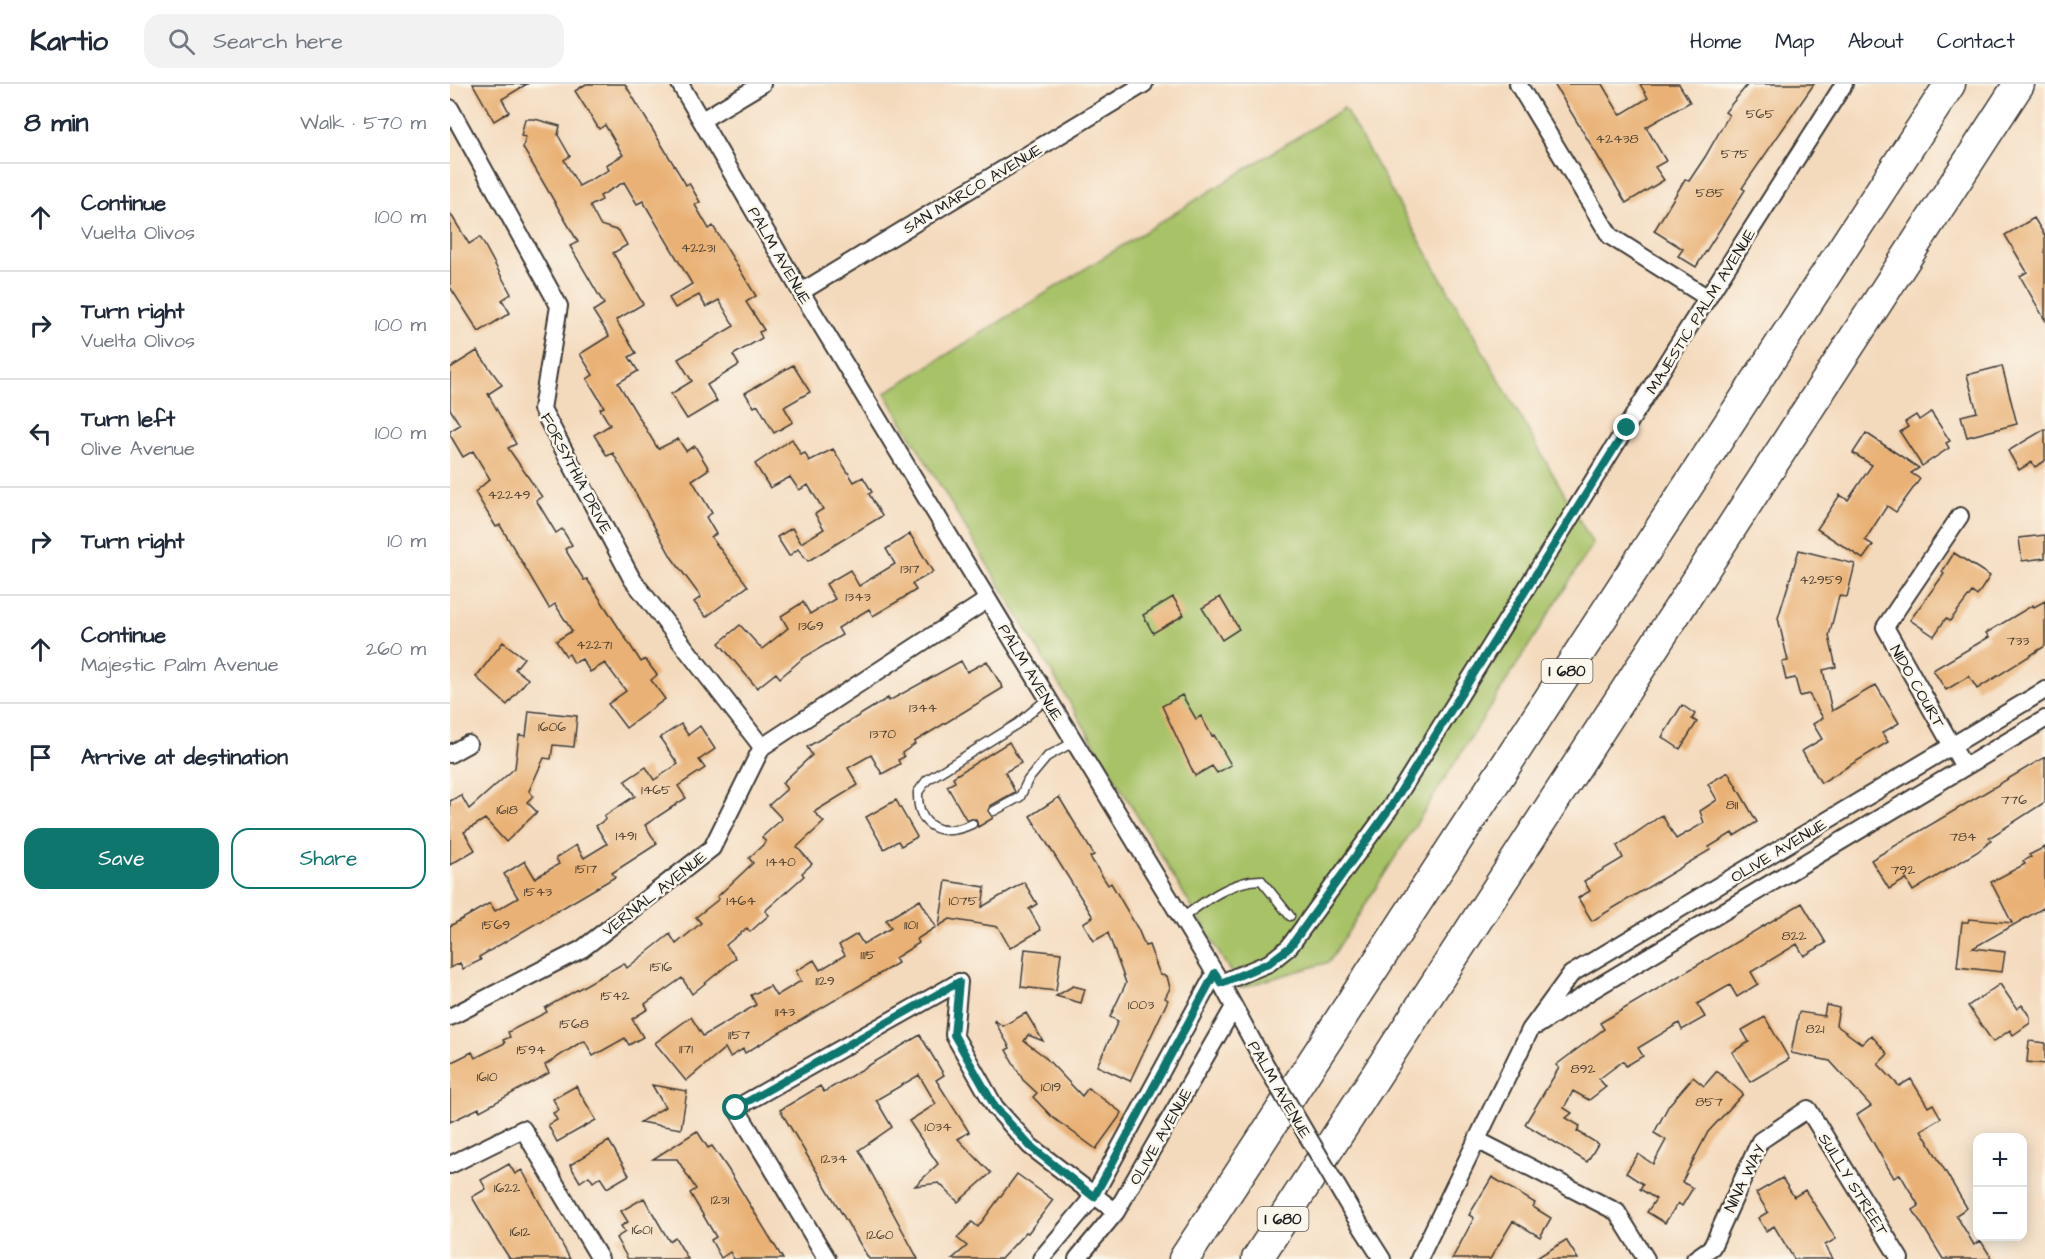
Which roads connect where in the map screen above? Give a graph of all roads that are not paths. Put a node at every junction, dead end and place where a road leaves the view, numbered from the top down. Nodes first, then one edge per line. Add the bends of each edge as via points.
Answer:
1 (680, 84) edge
2 (762, 84) edge
3 (1144, 84) edge
4 (1518, 84) edge
5 (1844, 84) edge
6 (1950, 84) edge
7 (2019, 84) edge
8 (450, 108) edge
9 (702, 120) junction
10 (801, 292) junction
11 (1708, 298) junction
12 (1960, 516) dead end
13 (987, 600) junction
14 (2045, 690) edge
15 (1047, 699) junction
16 (2045, 719) edge
17 (1074, 742) junction
18 (468, 744) dead end
19 (1951, 745) junction
20 (762, 747) junction
21 (450, 754) edge
22 (1964, 767) junction
23 (993, 811) dead end
24 (972, 824) dead end
25 (1290, 916) dead end
26 (1181, 919) junction
27 (1218, 978) junction
28 (1234, 1007) junction
29 (450, 1017) edge
30 (1530, 1030) junction
31 (1808, 1109) joint
32 (1477, 1140) junction
33 (450, 1165) edge
34 (1094, 1197) junction
35 (1116, 1212) junction
36 (600, 1259) edge
37 (827, 1259) edge
38 (1041, 1259) edge
39 (1077, 1259) edge
40 (1184, 1259) edge
41 (1257, 1259) edge
42 (1382, 1259) edge
43 (1419, 1259) edge
44 (1646, 1259) edge
45 (1695, 1259) edge
46 (1900, 1259) edge

1 - 9 street, PALM AVENUE
2 - 9 street
3 - 10 street, SAN MARCO AVENUE
4 - 11 street via 1610,236
5 - 11 street, MAJESTIC PALM AVENUE
6 - 40 highway, I 680
7 - 41 highway, I 680
8 - 20 street, FORSYTHIA DRIVE via 559,306 542,409 632,579
9 - 10 street, PALM AVENUE
10 - 13 street, PALM AVENUE
11 - 27 street, MAJESTIC PALM AVENUE via 1390,808 1290,947 1269,963
12 - 19 street, NIDO COURT via 1885,627
13 - 15 street, PALM AVENUE
13 - 20 street
14 - 19 street, OLIVE AVENUE
15 - 17 street, PALM AVENUE
15 - 24 lane via 1017,724 927,780 918,792 921,813 937,830 958,831
16 - 22 street, OLIVE AVENUE
17 - 23 lane via 1048,756 1020,797
17 - 26 street, PALM AVENUE
18 - 21 street
19 - 22 street, NIDO COURT
19 - 30 street, OLIVE AVENUE via 1571,974
20 - 29 street, VERNAL AVENUE via 712,848 582,949
22 - 30 street, OLIVE AVENUE
25 - 26 lane via 1260,880 1248,880
26 - 27 street, PALM AVENUE
27 - 28 street, PALM AVENUE
27 - 34 street, OLIVE AVENUE
28 - 35 street, OLIVE AVENUE
28 - 42 street, PALM AVENUE, bridge
30 - 32 street, OLIVE AVENUE
31 - 45 street, NINA WAY via 1760,1141 1712,1246
31 - 46 street, SULLY STREET
32 - 43 street, OLIVE AVENUE
32 - 44 street via 1617,1212
33 - 36 street via 523,1129
34 - 35 street
34 - 37 street via 1030,1146 995,1107 954,1035 959,982 736,1108
34 - 38 street, OLIVE AVENUE
35 - 39 street, OLIVE AVENUE

